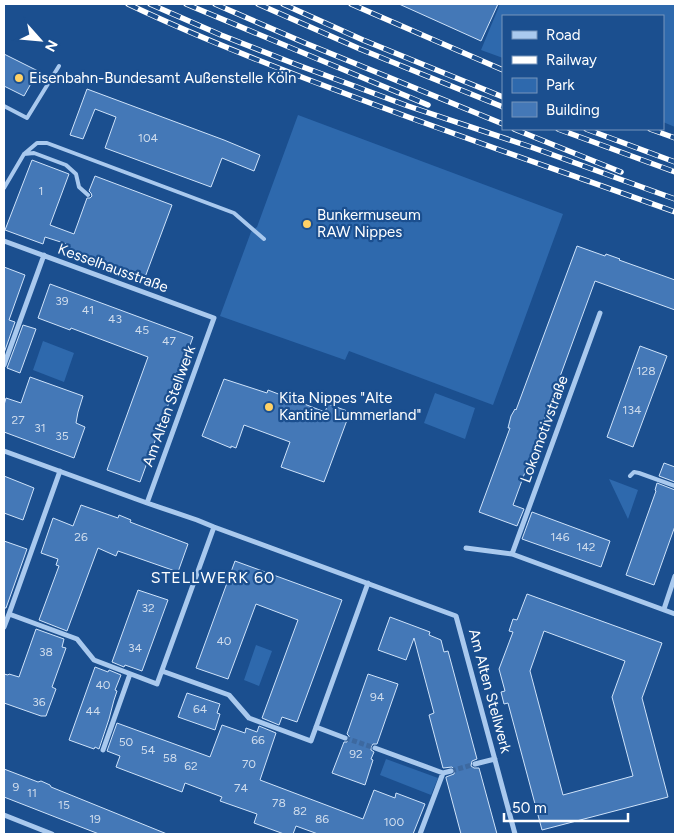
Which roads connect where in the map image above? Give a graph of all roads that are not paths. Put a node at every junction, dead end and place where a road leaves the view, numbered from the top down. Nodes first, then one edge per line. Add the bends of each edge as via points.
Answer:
1 (59, 66) dead end
2 (4, 106) edge
3 (24, 154) junction
4 (4, 188) edge
5 (88, 195) dead end
6 (264, 239) dead end
7 (4, 241) edge
8 (44, 256) junction
9 (600, 313) dead end
10 (214, 318) joint
11 (4, 365) edge
12 (4, 451) edge
13 (60, 471) junction
14 (630, 476) dead end
15 (675, 486) edge
16 (147, 503) junction
17 (214, 527) junction
18 (466, 548) dead end
19 (512, 554) junction
20 (675, 576) edge
21 (368, 583) junction
22 (664, 609) junction
23 (9, 614) junction
24 (675, 614) edge
25 (4, 627) edge
26 (162, 671) junction
27 (130, 674) junction
28 (316, 728) junction
29 (345, 738) tunnel mouth
30 (375, 748) tunnel mouth
31 (103, 750) dead end
32 (495, 759) junction
33 (475, 764) tunnel mouth
34 (451, 770) tunnel mouth
35 (443, 773) junction
36 (4, 815) edge
37 (52, 834) edge
38 (420, 834) edge
39 (515, 834) edge

1 - 2 lane via 27,118
3 - 4 lane
3 - 5 lane via 34,153 66,165 76,174 79,187
3 - 6 lane via 36,143 47,143 234,213
7 - 8 street, Kesselhausstraße
8 - 10 street, Kesselhausstraße
8 - 11 street
9 - 19 street, Lokomotivstraße
10 - 16 street, Am Alten Stellwerk
12 - 13 street, Am Alten Stellwerk
13 - 16 street, Am Alten Stellwerk
13 - 23 street
14 - 15 lane via 639,472
16 - 17 street, Am Alten Stellwerk
17 - 21 street, Am Alten Stellwerk
17 - 26 street
18 - 19 street
19 - 22 street
20 - 22 street
21 - 28 street
21 - 32 street, Am Alten Stellwerk via 456,616
22 - 24 street
23 - 25 street
23 - 27 street via 77,639 94,660
26 - 27 street via 157,684
26 - 28 street via 229,695 249,718 311,741
27 - 31 street
28 - 29 street
30 - 35 street
32 - 33 street
32 - 39 street, Am Alten Stellwerk
34 - 35 street
35 - 38 street
36 - 37 street

